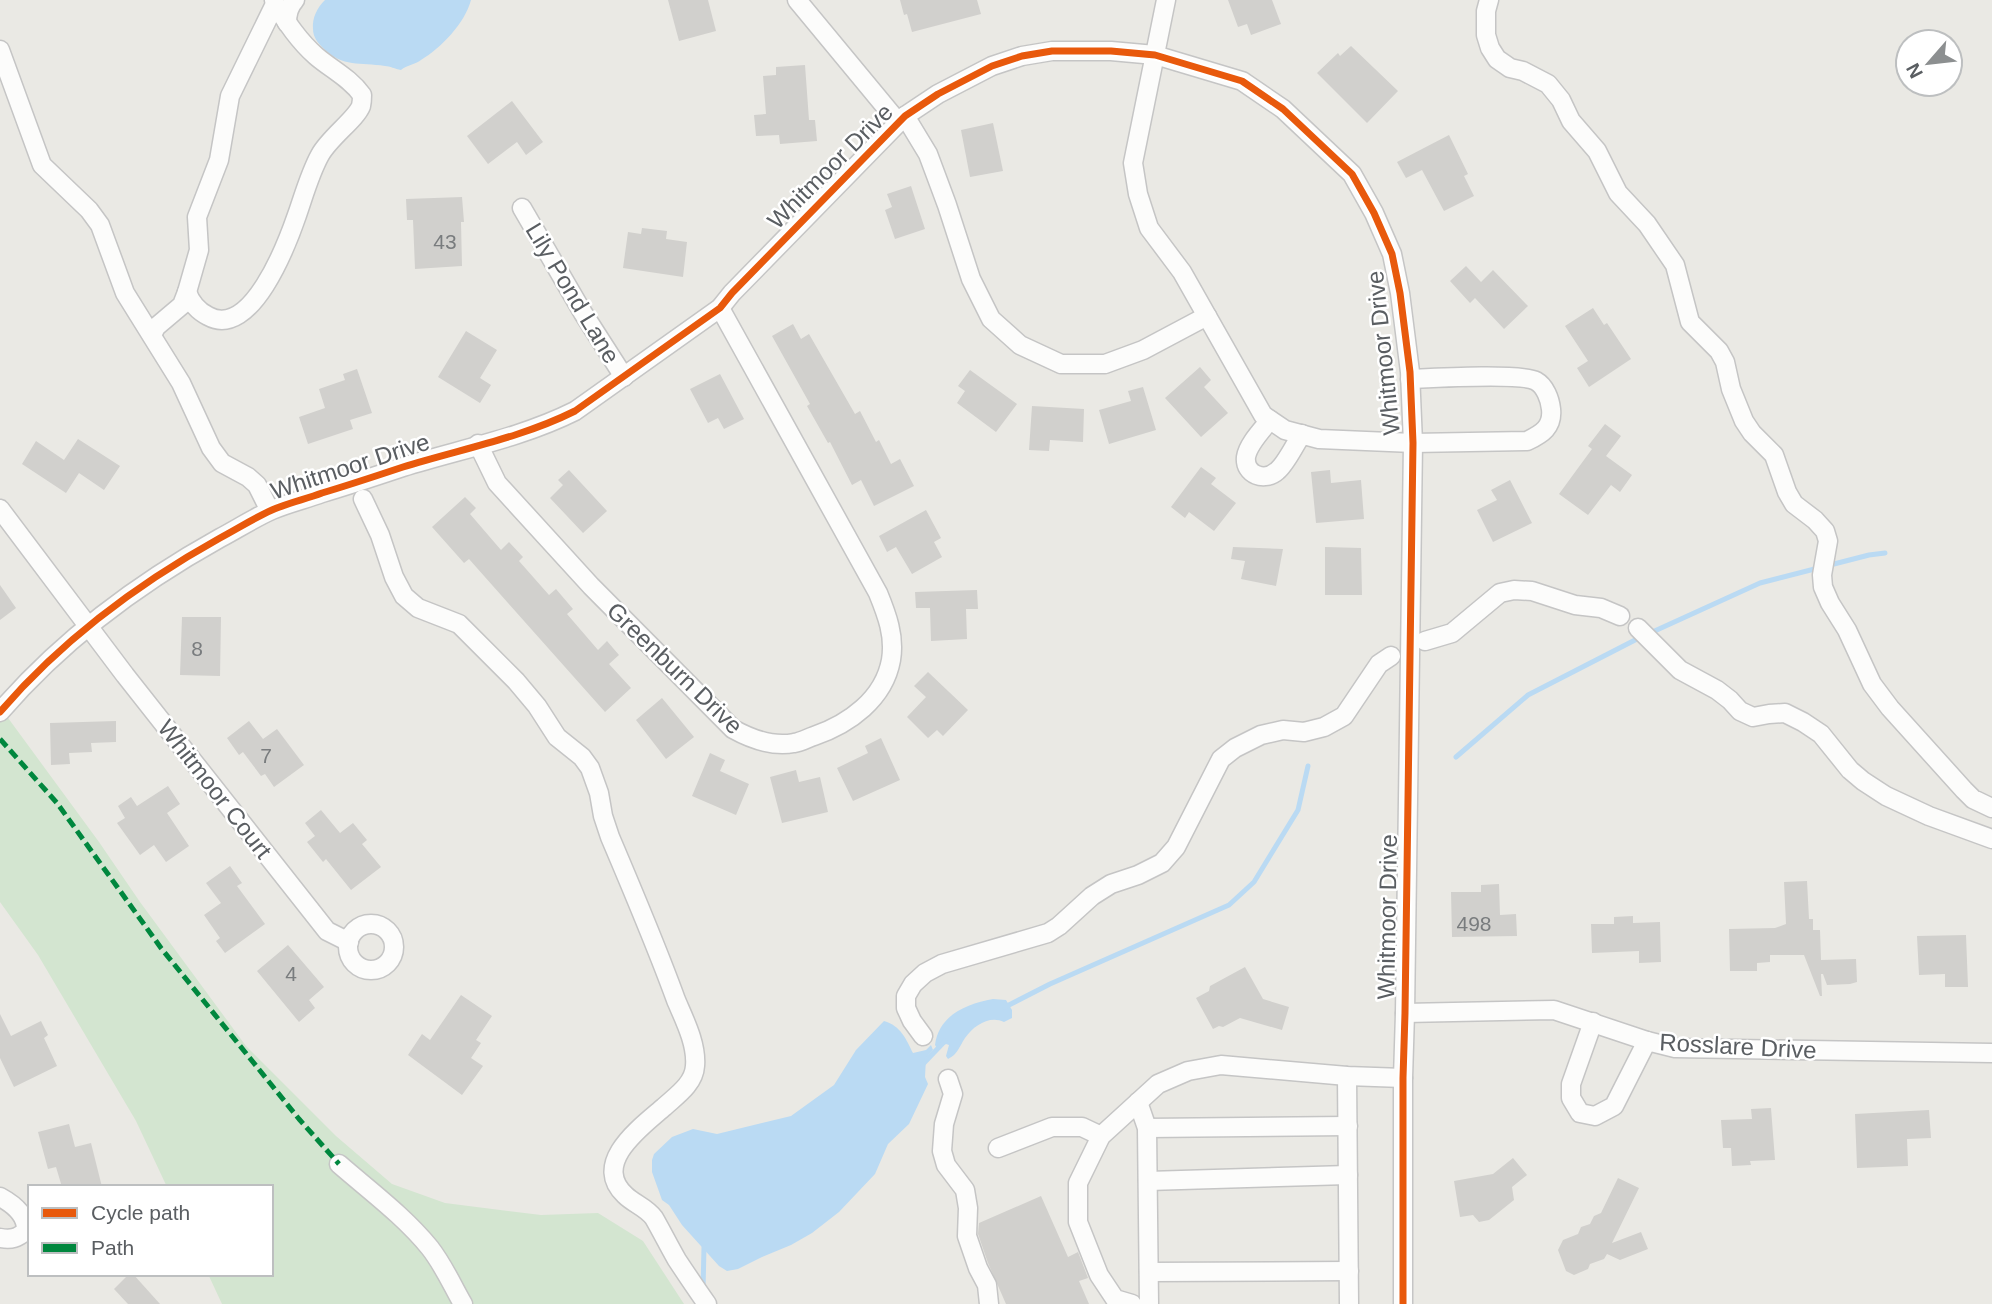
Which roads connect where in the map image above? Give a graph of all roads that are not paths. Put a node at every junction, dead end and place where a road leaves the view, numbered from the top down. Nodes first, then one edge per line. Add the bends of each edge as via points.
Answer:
1 (295, 0) edge
2 (797, 0) edge
3 (1166, 0) edge
4 (1489, 0) edge
5 (274, 2) edge
6 (287, 23) junction
7 (0, 50) edge
8 (1155, 55) junction
9 (901, 119) junction
10 (522, 208) dead end
11 (187, 292) junction
12 (720, 308) junction
13 (1208, 316) junction
14 (152, 335) junction
15 (624, 377) junction
16 (1410, 379) junction
17 (1270, 421) junction
18 (1302, 434) junction
19 (1413, 443) junction
20 (478, 444) junction
21 (363, 499) dead end
22 (266, 503) dead end
23 (0, 509) edge
24 (1620, 616) dead end
25 (90, 626) junction
26 (1639, 628) dead end
27 (1425, 641) dead end
28 (1391, 656) dead end
29 (0, 712) edge
30 (1992, 808) edge
31 (1992, 839) edge
32 (349, 942) dead end
33 (1405, 1013) junction
34 (1593, 1022) junction
35 (923, 1036) dead end
36 (1647, 1041) junction
37 (1992, 1053) edge
38 (1348, 1076) junction
39 (1403, 1078) junction
40 (948, 1079) dead end
41 (1138, 1102) junction
42 (1348, 1126) junction
43 (1147, 1128) junction
44 (1101, 1136) junction
45 (998, 1148) dead end
46 (339, 1164) dead end
47 (1348, 1175) junction
48 (1148, 1181) junction
49 (0, 1197) edge
50 (0, 1238) edge
51 (1349, 1271) junction
52 (1149, 1272) junction
53 (463, 1304) edge
54 (707, 1304) edge
55 (989, 1304) edge
56 (1132, 1304) edge
57 (1149, 1304) edge
58 (1349, 1304) edge
59 (1402, 1304) edge

1 - 6 street
2 - 9 street
3 - 8 street
4 - 30 street via 1486,35 1490,48 1510,68 1548,84 1597,151 1618,193 1675,265 1690,322 1719,351 1740,412 1773,455 1794,504 1825,531 1823,587 1872,684 1964,790
5 - 6 street
5 - 11 street via 230,96 219,160 197,217 199,250
6 - 11 street via 317,57 355,85 362,95 361,106 320,155 277,265 253,301 234,317 215,319 196,308
7 - 14 street via 42,165 100,225 125,293
8 - 9 street, Whitmoor Drive via 1052,51 1022,56 981,71
8 - 13 street via 1133,163 1138,194 1149,228
8 - 16 street, Whitmoor Drive via 1242,81 1283,109 1352,173 1392,254
9 - 12 street, Whitmoor Drive
9 - 13 street via 928,154 971,279 991,319 1020,345 1061,364 1105,364
10 - 15 street, Lily Pond Lane
11 - 14 street via 182,305
12 - 15 street, Whitmoor Drive
12 - 20 street, Greenburn Drive via 887,615 891,661 884,681 872,700 835,729 794,743 764,742 733,729 497,483
13 - 17 street
14 - 22 street via 211,448 222,463 257,485
15 - 20 street, Whitmoor Drive via 551,423
16 - 19 street, Whitmoor Drive
16 - 19 street via 1536,380 1546,391 1551,408 1550,422 1527,441
17 - 18 street
17 - 18 street via 1246,455 1246,465 1259,477 1277,471
18 - 19 street via 1320,439
19 - 33 street, Whitmoor Drive
20 - 25 street, Whitmoor Drive via 271,511 149,581
21 - 54 street via 404,596 418,608 459,624 516,681 557,737 590,768 610,837 664,963 696,1064 686,1086 620,1151 612,1174 626,1197 646,1208
23 - 25 street, Whitmoor Court
24 - 27 street via 1514,590 1500,593 1452,633
25 - 29 street, Whitmoor Drive via 27,680
25 - 32 street, Whitmoor Court via 327,931
26 - 31 street via 1680,670 1717,690 1740,711 1753,717 1785,713 1803,722 1821,734 1850,770 1886,796
28 - 35 street via 1379,664 1344,716 1304,732 1261,735 1221,759 1162,863 1111,884 1048,933 925,973 906,996 906,1008
33 - 34 street, Rosslare Drive via 1554,1010
33 - 39 street, Whitmoor Drive
34 - 36 street, Rosslare Drive
34 - 36 street via 1571,1084 1571,1098 1580,1113 1595,1116 1614,1107
36 - 37 street, Rosslare Drive via 1675,1048
38 - 39 street
38 - 41 street via 1221,1065 1188,1071 1158,1084
38 - 42 street
39 - 59 street, Whitmoor Drive
40 - 55 street via 953,1094 942,1151 946,1165 965,1190 968,1236 987,1285
41 - 43 street
41 - 44 street
42 - 43 street
42 - 47 street
43 - 48 street
44 - 45 street via 1082,1127 1052,1126
44 - 56 street via 1077,1183 1078,1222 1099,1275 1115,1299
46 - 53 street via 430,1249
47 - 48 street
47 - 51 street
48 - 52 street
49 - 50 street via 26,1223 26,1231 17,1238
51 - 52 street
51 - 58 street
52 - 57 street

